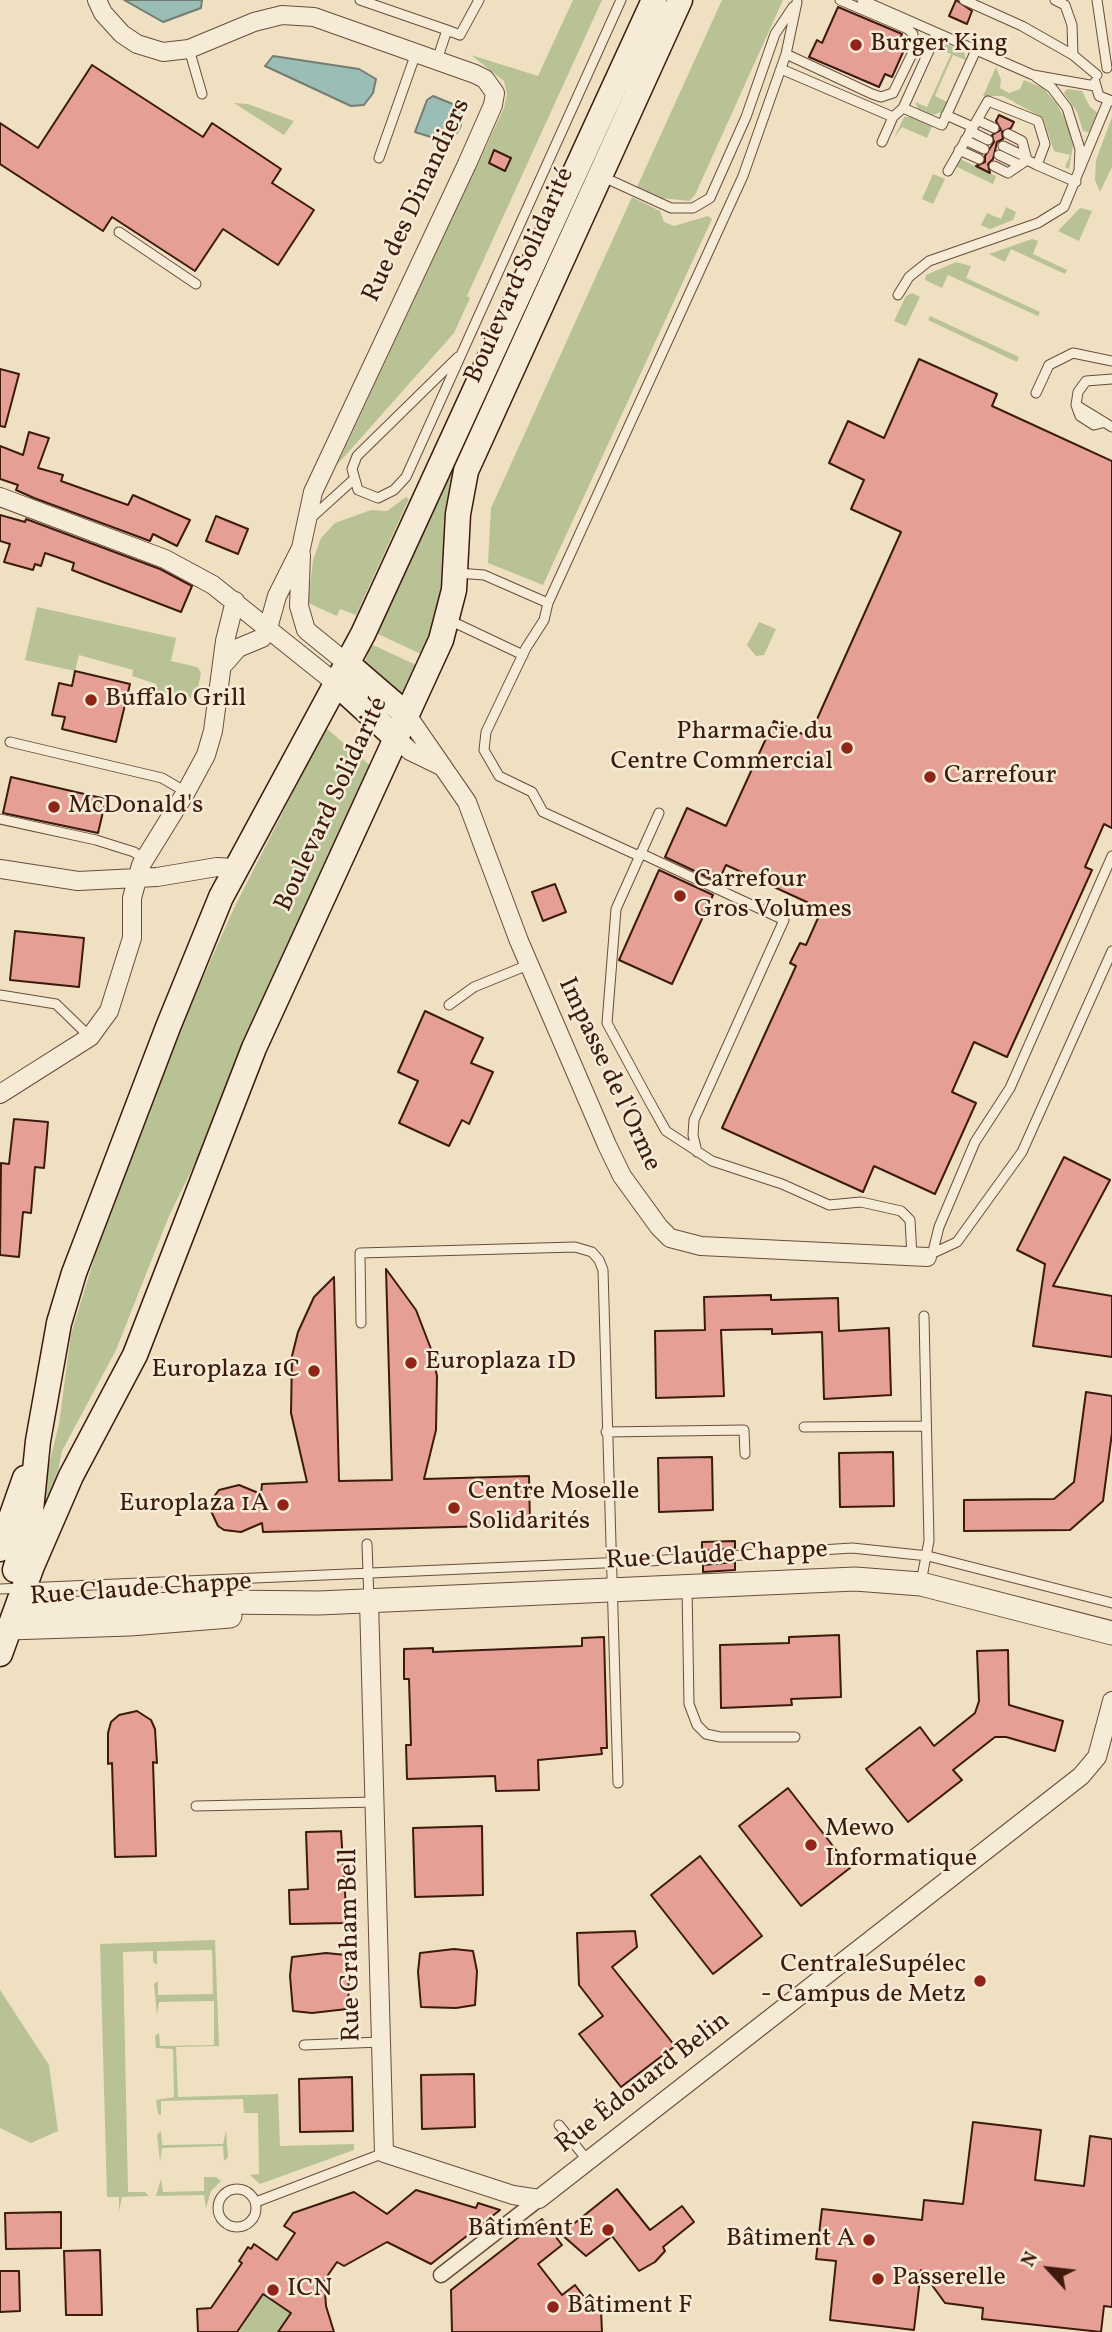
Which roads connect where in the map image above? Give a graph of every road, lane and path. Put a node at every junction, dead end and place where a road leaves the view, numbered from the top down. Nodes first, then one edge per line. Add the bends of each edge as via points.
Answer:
1 (97, 0) edge
2 (360, 0) edge
3 (479, 0) edge
4 (621, 0) edge
5 (654, 0) edge
6 (680, 0) edge
7 (840, 0) edge
8 (862, 0) edge
9 (964, 0) edge
10 (1055, 0) edge
11 (1097, 0) edge
12 (798, 1) edge
13 (447, 30) junction
14 (937, 33) junction
15 (189, 49) junction
16 (976, 50) junction
17 (416, 53) junction
18 (786, 54) junction
19 (1073, 55) junction
20 (437, 61) junction
21 (1109, 67) edge
22 (781, 69) junction
23 (1033, 75) junction
24 (1097, 75) junction
25 (1094, 86) junction
26 (202, 94) dead end
27 (1110, 101) edge
28 (903, 108) junction
29 (947, 115) junction
30 (894, 117) junction
31 (993, 128) dead end
32 (971, 129) junction
33 (1008, 134) dead end
34 (882, 142) dead end
35 (986, 144) dead end
36 (959, 150) junction
37 (1001, 151) dead end
38 (379, 158) dead end
39 (979, 159) dead end
40 (1024, 161) junction
41 (1037, 165) junction
42 (994, 166) dead end
43 (948, 171) dead end
44 (600, 175) junction
45 (1078, 179) junction
46 (119, 232) dead end
47 (197, 284) dead end
48 (898, 295) dead end
49 (458, 357) junction
50 (1112, 361) edge
51 (1112, 379) edge
52 (1036, 393) dead end
53 (1112, 427) edge
54 (353, 480) junction
55 (0, 497) edge
56 (309, 520) junction
57 (301, 548) junction
58 (455, 573) junction
59 (235, 601) junction
60 (548, 606) junction
61 (448, 620) junction
62 (268, 628) junction
63 (523, 655) junction
64 (224, 664) junction
65 (343, 675) junction
66 (407, 715) junction
67 (396, 738) junction
68 (10, 743) dead end
69 (443, 767) junction
70 (186, 792) junction
71 (659, 813) dead end
72 (0, 819) edge
73 (640, 854) junction
74 (1112, 856) edge
75 (144, 859) junction
76 (236, 868) junction
77 (0, 869) edge
78 (138, 877) junction
79 (1112, 951) edge
80 (528, 965) junction
81 (0, 995) edge
82 (450, 1005) dead end
83 (90, 1037) junction
84 (0, 1094) edge
85 (697, 1152) junction
86 (924, 1255) junction
87 (925, 1316) dead end
88 (361, 1323) dead end
89 (926, 1426) junction
90 (804, 1427) dead end
91 (607, 1432) junction
92 (38, 1441) junction
93 (745, 1454) dead end
94 (367, 1544) dead end
95 (0, 1549) edge
96 (928, 1556) junction
97 (611, 1562) junction
98 (368, 1572) junction
99 (920, 1584) junction
100 (687, 1587) junction
101 (613, 1590) junction
102 (369, 1601) junction
103 (1112, 1603) edge
104 (7, 1607) edge
105 (1112, 1633) edge
106 (0, 1654) edge
107 (1112, 1701) edge
108 (795, 1737) dead end
109 (618, 1783) dead end
110 (375, 1802) junction
111 (196, 1806) dead end
112 (381, 2042) junction
113 (304, 2045) dead end
114 (559, 2125) dead end
115 (384, 2153) junction
116 (588, 2161) junction
117 (538, 2199) junction
118 (256, 2202) junction
119 (441, 2275) dead end

1 - 15 street, Rue des Dinandiers via 113,26 137,44 163,52
2 - 13 lane
3 - 13 lane via 460,35
4 - 49 lane
5 - 65 main road, Boulevard Solidarité
6 - 44 main road, Boulevard Solidarité
7 - 18 lane via 913,34 913,52 893,93 872,94
8 - 14 lane
9 - 19 lane
10 - 19 lane via 1065,5 1072,25
11 - 21 lane
12 - 18 lane
12 - 44 lane via 775,34 746,117 710,198 693,208 671,208
13 - 20 lane
14 - 16 lane
14 - 28 lane
15 - 17 street, Rue des Dinandiers via 282,15 323,20
15 - 26 lane
16 - 23 lane
16 - 29 lane
17 - 20 street, Rue des Dinandiers
17 - 38 lane
18 - 22 lane
19 - 24 lane
20 - 56 street, Rue des Dinandiers via 485,79 495,93 494,105 313,492
21 - 24 lane
22 - 30 lane
22 - 60 lane via 743,176
23 - 25 lane
23 - 45 lane via 1052,88 1067,108 1080,149
24 - 25 lane
25 - 27 lane via 1099,96
27 - 45 lane
28 - 29 lane via 942,125
28 - 30 lane
29 - 32 lane
30 - 34 lane
31 - 32 lane
32 - 35 lane
32 - 36 lane
32 - 41 lane via 988,101 1038,121 1045,144
33 - 40 lane via 1023,141
36 - 39 lane
36 - 43 lane
37 - 40 lane
40 - 41 lane
40 - 42 lane via 1008,173
41 - 45 lane
44 - 58 main road, Boulevard Solidarité via 466,471
45 - 48 lane via 1064,207 1052,217 929,261 909,277
46 - 47 lane
49 - 54 lane via 357,456
49 - 54 lane via 406,477 378,498 358,490
50 - 52 lane via 1073,354 1049,365
51 - 53 lane via 1086,381 1076,405 1085,421
54 - 56 lane
55 - 59 street via 165,559
56 - 57 street, Rue des Dinandiers
57 - 62 street, Rue des Dinandiers via 277,596
57 - 65 street, Rue des Dinandiers via 299,606 306,630
58 - 60 lane via 484,575
58 - 61 main road, Boulevard Solidarité
59 - 62 street
59 - 64 street
60 - 63 lane via 536,638
61 - 63 lane
61 - 66 main road, Boulevard Solidarité
62 - 64 street via 262,638 238,648
62 - 65 street
63 - 73 lane via 486,732 484,750 499,776 532,792 543,812
64 - 70 street via 206,755
65 - 66 main road
65 - 67 main road
65 - 76 main road, Boulevard Solidarité
66 - 67 main road, Boulevard Solidarité
66 - 69 street, Impasse de l'Orme
67 - 69 street, Impasse de l'Orme via 410,751
67 - 104 main road, Boulevard Solidarité via 254,1048 135,1355
68 - 70 lane via 162,778
69 - 80 street, Impasse de l'Orme via 467,802
70 - 75 street
71 - 73 lane
72 - 75 lane via 96,840
73 - 85 lane via 614,917 607,1023 666,1131
73 - 85 lane via 784,920 694,1120
74 - 86 lane via 1010,1088 975,1142
75 - 78 street
76 - 78 street
76 - 92 main road, Boulevard Solidarité via 168,1027 74,1273 59,1323
77 - 78 street via 78,881
78 - 83 street via 127,961 109,1012
79 - 86 lane via 1022,1152 957,1242
80 - 82 lane via 474,987
80 - 86 street, Impasse de l'Orme via 622,1176 670,1238 701,1246
81 - 83 lane via 57,1004
83 - 84 street
85 - 86 lane via 830,1205 860,1202 901,1211 910,1220
87 - 89 lane
88 - 91 lane via 360,1253 575,1247 592,1252 603,1270
89 - 90 lane
89 - 96 lane
91 - 93 lane via 744,1430
91 - 97 lane
92 - 95 main road, Boulevard Solidarité
92 - 104 main road, Boulevard Solidarité via 30,1520
94 - 98 lane
96 - 97 lane via 852,1548
96 - 99 lane
96 - 103 lane
97 - 98 lane
97 - 101 lane
98 - 102 lane
98 - 104 lane
99 - 100 street, Rue Claude Chappe via 855,1579
99 - 105 street, Rue Claude Chappe
100 - 101 street, Rue Claude Chappe
100 - 108 lane via 689,1704 697,1725 706,1734 720,1737
101 - 102 street, Rue Claude Chappe
101 - 109 lane
102 - 104 street, Rue Claude Chappe
102 - 110 street, Rue Graham Bell
104 - 106 main road, Boulevard Solidarité
107 - 116 street, Rue Édouard Belin via 1097,1757 1081,1776
110 - 111 lane
110 - 112 street, Rue Graham Bell
112 - 113 lane
112 - 115 street, Rue Graham Bell
114 - 116 lane
115 - 117 street
115 - 118 lane
116 - 117 street, Rue Édouard Belin
117 - 119 street, Rue Édouard Belin
118 - 118 lane via 244,2189 235,2188 218,2202 218,2214 223,2222 240,2227 256,2214

